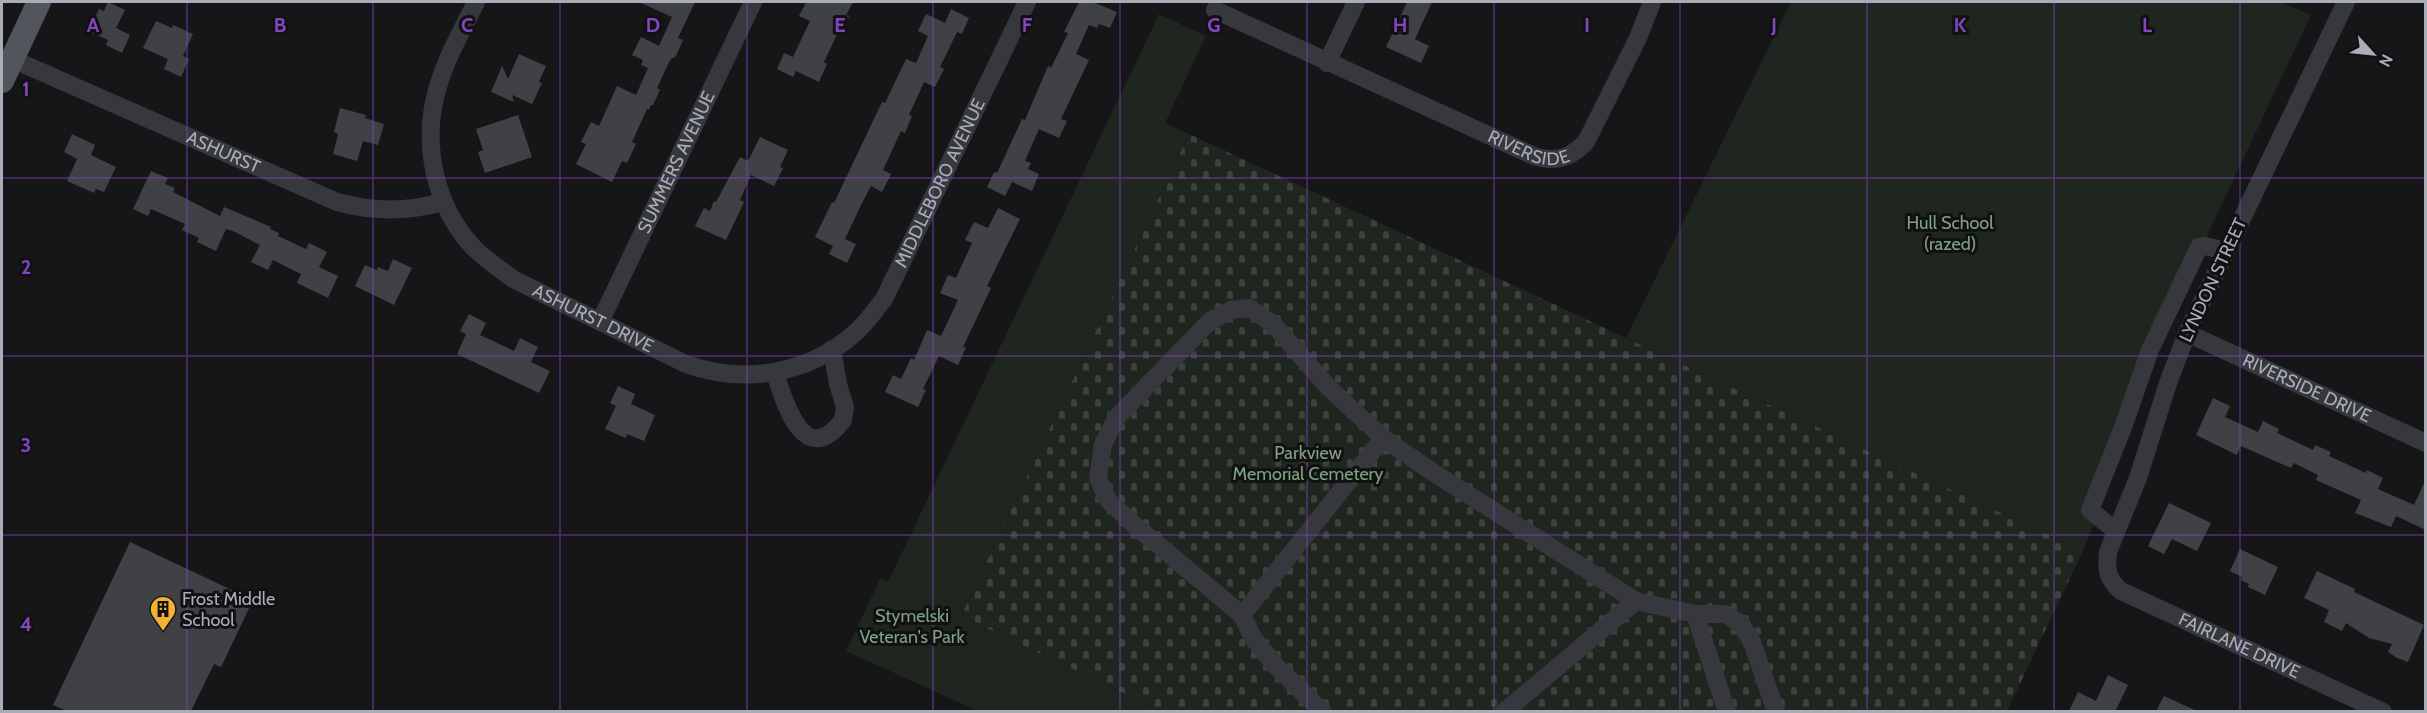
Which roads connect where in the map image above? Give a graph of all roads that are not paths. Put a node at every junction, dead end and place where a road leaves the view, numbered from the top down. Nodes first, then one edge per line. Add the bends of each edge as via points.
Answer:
1 (39, 2) edge
2 (476, 2) edge
3 (753, 2) edge
4 (1027, 2) edge
5 (1356, 2) edge
6 (1652, 2) edge
7 (2346, 2) edge
8 (1215, 10) dead end
9 (12, 59) junction
10 (1327, 63) junction
11 (2, 81) edge
12 (443, 202) junction
13 (2226, 251) junction
14 (600, 322) junction
15 (2187, 333) junction
16 (832, 349) junction
17 (809, 361) joint
18 (775, 374) junction
19 (1383, 438) junction
20 (2426, 443) edge
21 (2116, 531) junction
22 (2108, 570) joint
23 (1636, 602) junction
24 (1695, 614) junction
25 (1242, 615) junction
26 (1323, 711) edge
27 (1504, 711) edge
28 (1727, 711) edge
29 (1776, 711) edge
30 (2383, 711) edge

1 - 9 main road
2 - 12 street, ASHURST DRIVE via 445,65 430,125 431,150
3 - 14 street, SUMMERS AVENUE
4 - 16 street, MIDDLEBORO AVENUE via 884,299 856,332
5 - 10 street
6 - 10 street, RIVERSIDE via 1586,142 1573,154 1554,160 1534,156
7 - 13 street, LYNDON STREET
8 - 10 street
9 - 11 main road
9 - 12 street, ASHURST via 337,202 390,211
12 - 14 street, ASHURST DRIVE via 463,234 492,264 513,279
13 - 15 street, LYNDON STREET
13 - 21 street via 2199,247 2150,350 2090,510
14 - 18 street, ASHURST DRIVE via 702,370 737,376
15 - 20 street, RIVERSIDE DRIVE
15 - 21 street, LYNDON STREET
16 - 17 street, MIDDLEBORO AVENUE
16 - 18 street via 844,407 843,420 827,436 816,438 800,430 784,402
17 - 18 street, ASHURST DRIVE
19 - 23 street
19 - 25 street
19 - 25 street via 1328,387 1274,325 1250,308 1231,310 1210,321 1117,417 1103,444 1098,478 1108,500
21 - 22 street, LYNDON STREET via 2108,552
22 - 30 street, FAIRLANE DRIVE via 2110,582 2121,591
23 - 24 street
23 - 27 street
24 - 28 street
24 - 29 street via 1725,614 1741,624 1752,642
25 - 26 street via 1253,638 1275,665

